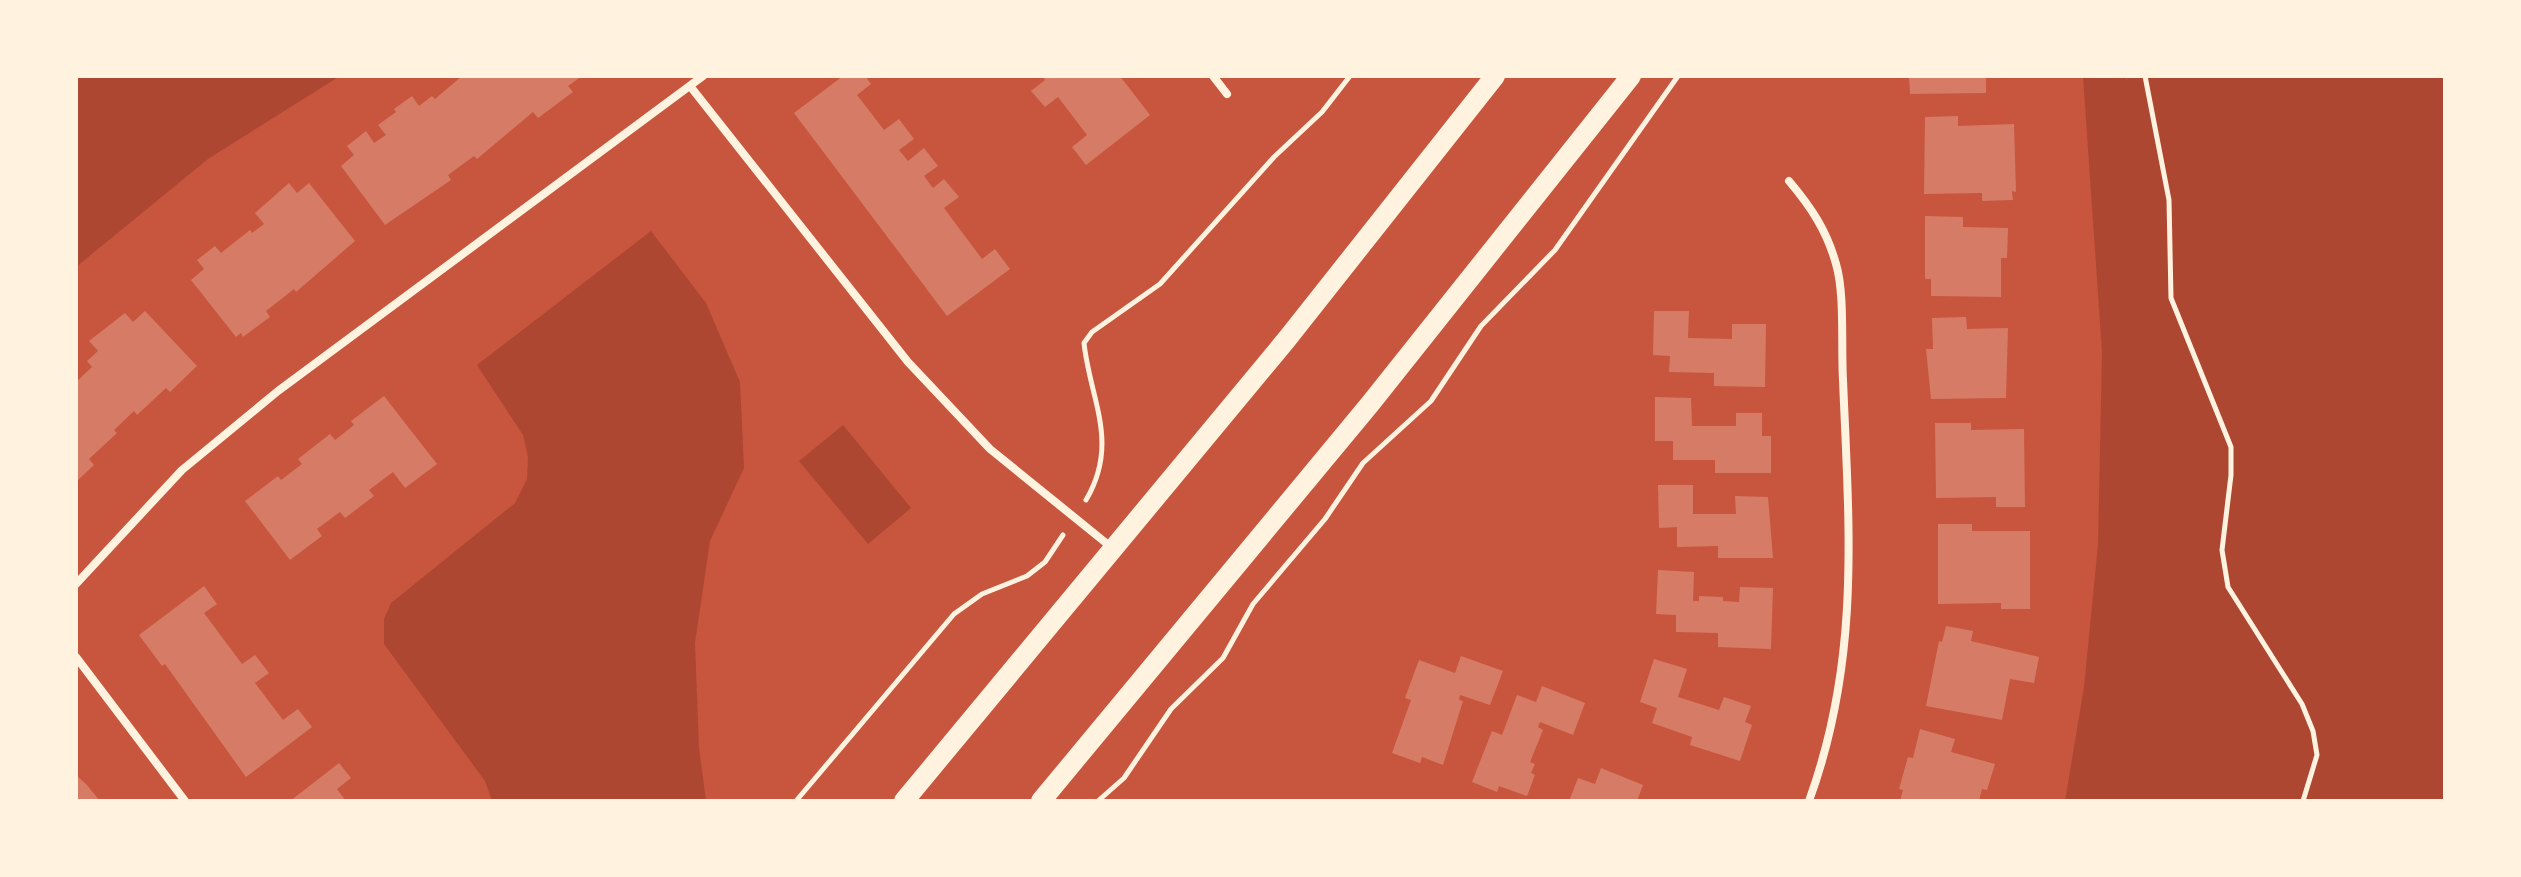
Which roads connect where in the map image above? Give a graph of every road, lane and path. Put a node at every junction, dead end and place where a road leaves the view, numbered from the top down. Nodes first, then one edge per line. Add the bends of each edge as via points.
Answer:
1 (703, 76) edge
2 (1213, 76) edge
3 (1350, 76) edge
4 (1495, 76) edge
5 (1631, 76) edge
6 (1678, 76) edge
7 (2145, 76) edge
8 (690, 86) junction
9 (1227, 94) dead end
10 (1789, 181) dead end
11 (1074, 519) junction
12 (1114, 549) junction
13 (76, 584) edge
14 (76, 657) edge
15 (185, 801) edge
16 (796, 801) edge
17 (904, 801) edge
18 (1041, 801) edge
19 (1098, 801) edge
20 (1809, 801) edge
21 (2303, 801) edge

1 - 8 street
2 - 9 street
3 - 11 path via 1160,284 1084,343 1099,400 1101,451 1099,478
4 - 12 main road
5 - 18 main road via 1370,404
6 - 19 path via 1555,250 1481,326 1431,401 1363,463 1325,519 1253,604 1223,658 1171,709 1124,778
7 - 21 path via 2169,200 2171,298 2231,447 2222,550 2228,587 2302,704 2313,731 2317,755
8 - 11 street via 908,362 990,449
8 - 13 street via 278,391 182,470
10 - 20 street via 1817,215 1837,267 1847,479 1849,610 1843,679
11 - 12 street
11 - 16 path via 1045,562 954,614
12 - 17 main road
14 - 15 street

